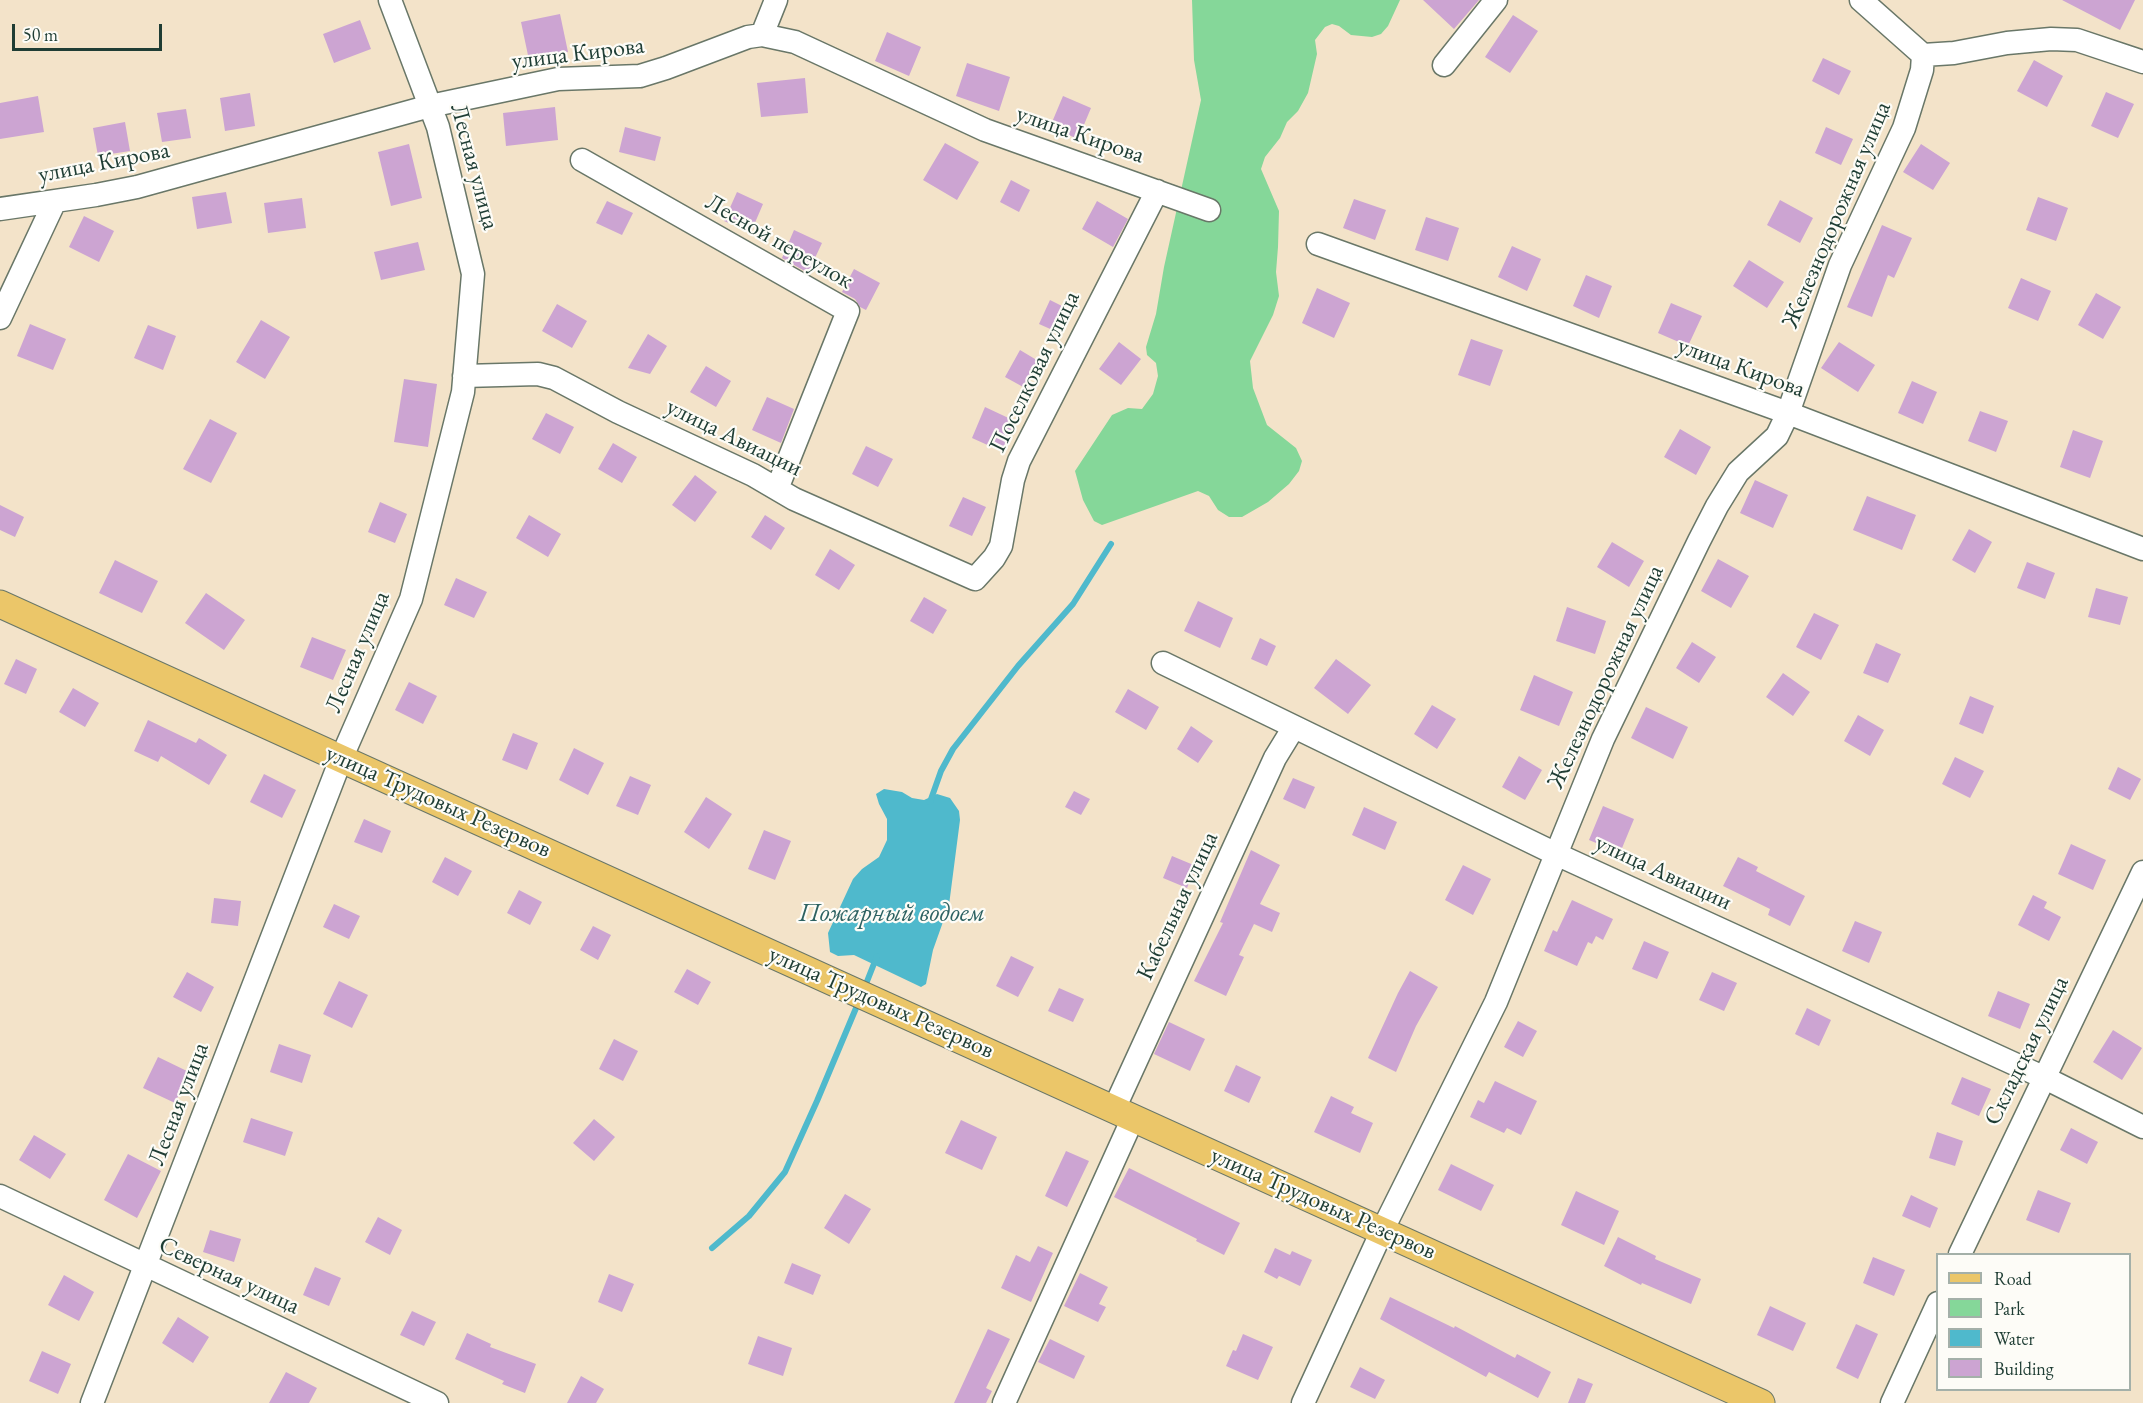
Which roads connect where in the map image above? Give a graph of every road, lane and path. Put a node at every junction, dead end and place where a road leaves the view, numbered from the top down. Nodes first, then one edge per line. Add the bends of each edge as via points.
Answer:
1 (390, 0) edge
2 (776, 0) edge
3 (1496, 0) edge
4 (1861, 0) edge
5 (762, 35) junction
6 (1923, 55) junction
7 (2143, 62) edge
8 (1444, 65) dead end
9 (430, 106) junction
10 (582, 160) dead end
11 (1157, 191) junction
12 (55, 201) junction
13 (0, 209) edge
14 (1209, 210) dead end
15 (1318, 244) dead end
16 (0, 318) edge
17 (464, 376) junction
18 (1788, 413) junction
19 (777, 489) junction
20 (2143, 549) edge
21 (975, 579) joint
22 (0, 604) edge
23 (1162, 663) dead end
24 (1294, 727) junction
25 (341, 759) junction
26 (1556, 855) junction
27 (2143, 872) edge
28 (2043, 1077) junction
29 (1124, 1114) junction
30 (2143, 1127) edge
31 (0, 1196) edge
32 (1382, 1231) junction
33 (1960, 1253) edge
34 (145, 1266) junction
35 (1936, 1307) edge
36 (92, 1403) edge
37 (437, 1403) edge
38 (1004, 1403) edge
39 (1303, 1403) edge
40 (1761, 1403) edge
41 (1892, 1403) edge

1 - 9 street, Лесная улица
2 - 5 street
3 - 8 street
4 - 6 street
5 - 9 street, улица Кирова via 640,76 558,79
5 - 11 street, улица Кирова via 795,42 985,130
6 - 7 street via 2051,39 2077,40
6 - 18 street, Железнодорожная улица via 1904,128 1840,265
9 - 12 street, улица Кирова via 176,178
9 - 17 street, Лесная улица via 473,274
10 - 19 street, Лесной переулок via 848,311
11 - 14 street, улица Кирова
11 - 21 street, Поселковая улица via 1019,461 1001,546
12 - 13 street, улица Кирова
12 - 16 street
15 - 18 street, улица Кирова
17 - 19 street, улица Авиации via 538,374 554,378
17 - 25 street, Лесная улица via 411,599
18 - 20 street, улица Кирова
18 - 26 street, Железнодорожная улица via 1777,436 1738,472 1717,506 1603,739
19 - 21 street, улица Авиации
22 - 25 main road, улица Трудовых Резервов
23 - 24 street, улица Авиации
24 - 26 street, улица Авиации
24 - 29 street, Кабельная улица via 1275,758
25 - 29 main road, улица Трудовых Резервов
25 - 34 street, Лесная улица
26 - 28 street, улица Авиации
26 - 32 street, Железнодорожная улица via 1496,1002
27 - 28 street, Складская улица
28 - 30 street, улица Авиации
28 - 33 street, Складская улица
29 - 32 main road, улица Трудовых Резервов
29 - 38 street, Кабельная улица
31 - 34 street, Северная улица
32 - 39 street, Железнодорожная улица
32 - 40 main road, улица Трудовых Резервов
34 - 36 street, Лесная улица
34 - 37 street, Северная улица
35 - 41 street

